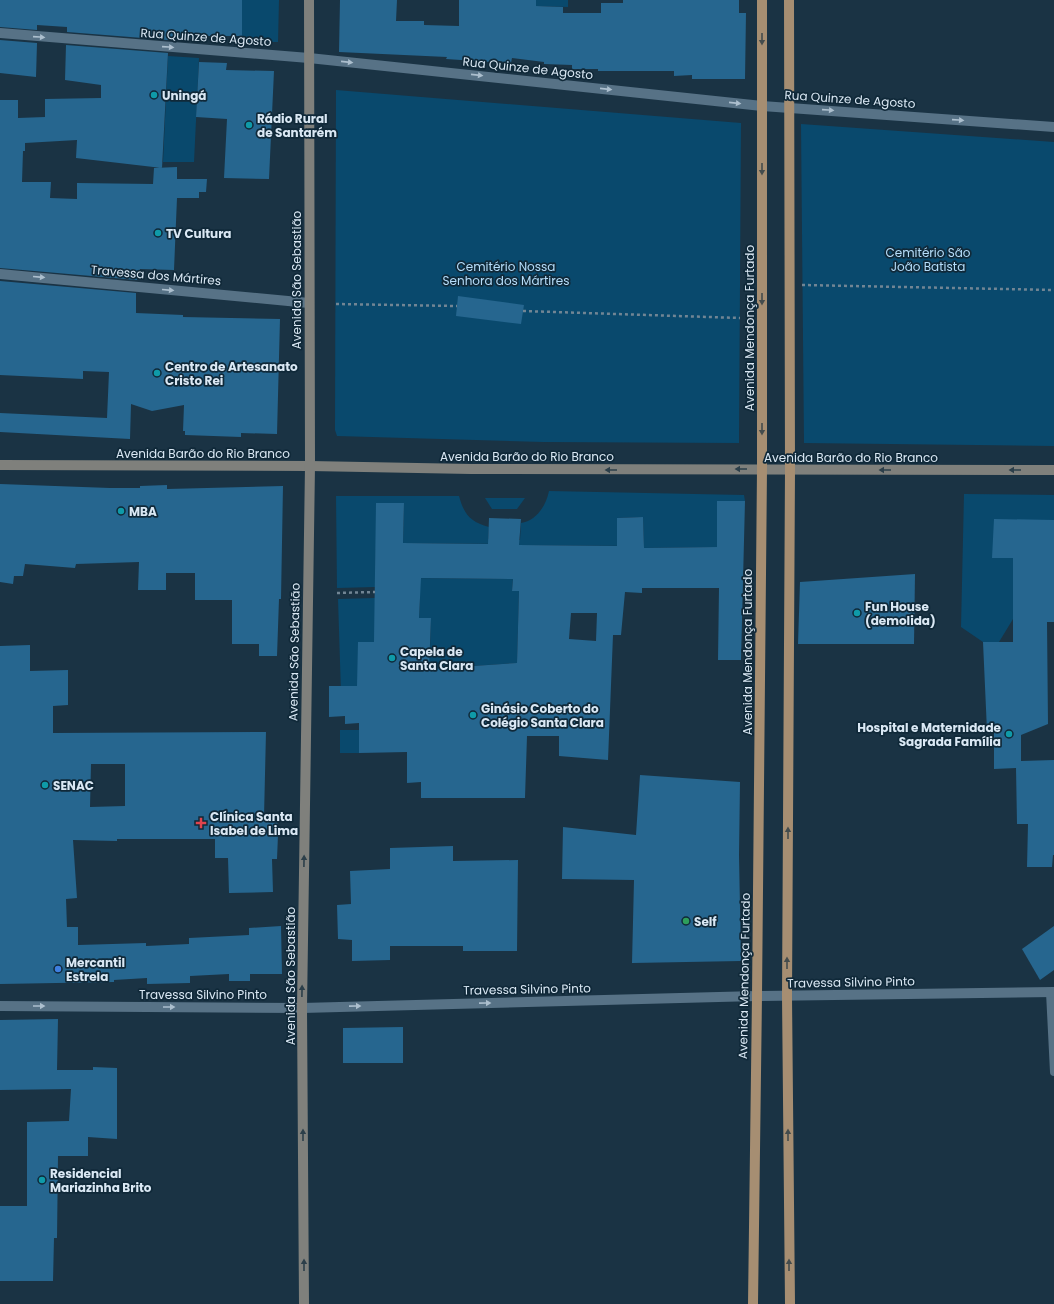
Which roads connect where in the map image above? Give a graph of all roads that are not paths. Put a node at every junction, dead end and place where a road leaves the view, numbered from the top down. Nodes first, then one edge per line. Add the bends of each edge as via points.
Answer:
1 (309, 0) edge
2 (762, 0) edge
3 (790, 0) edge
4 (0, 34) edge
5 (308, 58) junction
6 (762, 106) junction
7 (789, 107) junction
8 (1054, 127) edge
9 (0, 274) edge
10 (309, 303) junction
11 (0, 465) edge
12 (310, 466) junction
13 (762, 469) junction
14 (790, 470) junction
15 (1054, 470) edge
16 (1052, 992) edge
17 (757, 996) junction
18 (787, 996) junction
19 (0, 1006) edge
20 (302, 1008) junction
21 (1054, 1072) edge
22 (304, 1304) edge
23 (753, 1304) edge
24 (790, 1304) edge

1 - 5 main road, Avenida São Sebastião
2 -> 6 main road, Avenida Mendonça Furtado
3 - 7 main road
4 -> 5 street, Rua Quinze de Agosto
5 -> 6 street, Rua Quinze de Agosto
5 - 10 main road, Avenida São Sebastião
6 - 7 street, Rua Quinze de Agosto
6 -> 13 main road, Avenida Mendonça Furtado
7 -> 8 street, Rua Quinze de Agosto
7 - 14 main road
9 -> 10 street, Travessa dos Mártires
10 - 12 main road, Avenida São Sebastião
11 - 12 main road, Avenida Barão do Rio Branco
13 -> 12 main road, Avenida Barão do Rio Branco via 487,470
20 -> 12 main road, Avenida São Sebastião
13 - 14 main road, Avenida Barão do Rio Branco
13 - 17 main road, Avenida Mendonça Furtado
15 -> 14 main road, Avenida Barão do Rio Branco
18 -> 14 main road
16 - 18 street, Travessa Silvino Pinto
16 - 21 lane
17 - 18 street, Travessa Silvino Pinto
20 -> 17 street, Travessa Silvino Pinto
17 - 23 main road, Avenida Mendonça Furtado
24 -> 18 main road
19 -> 20 street, Travessa Silvino Pinto
22 -> 20 main road, Avenida São Sebastião

